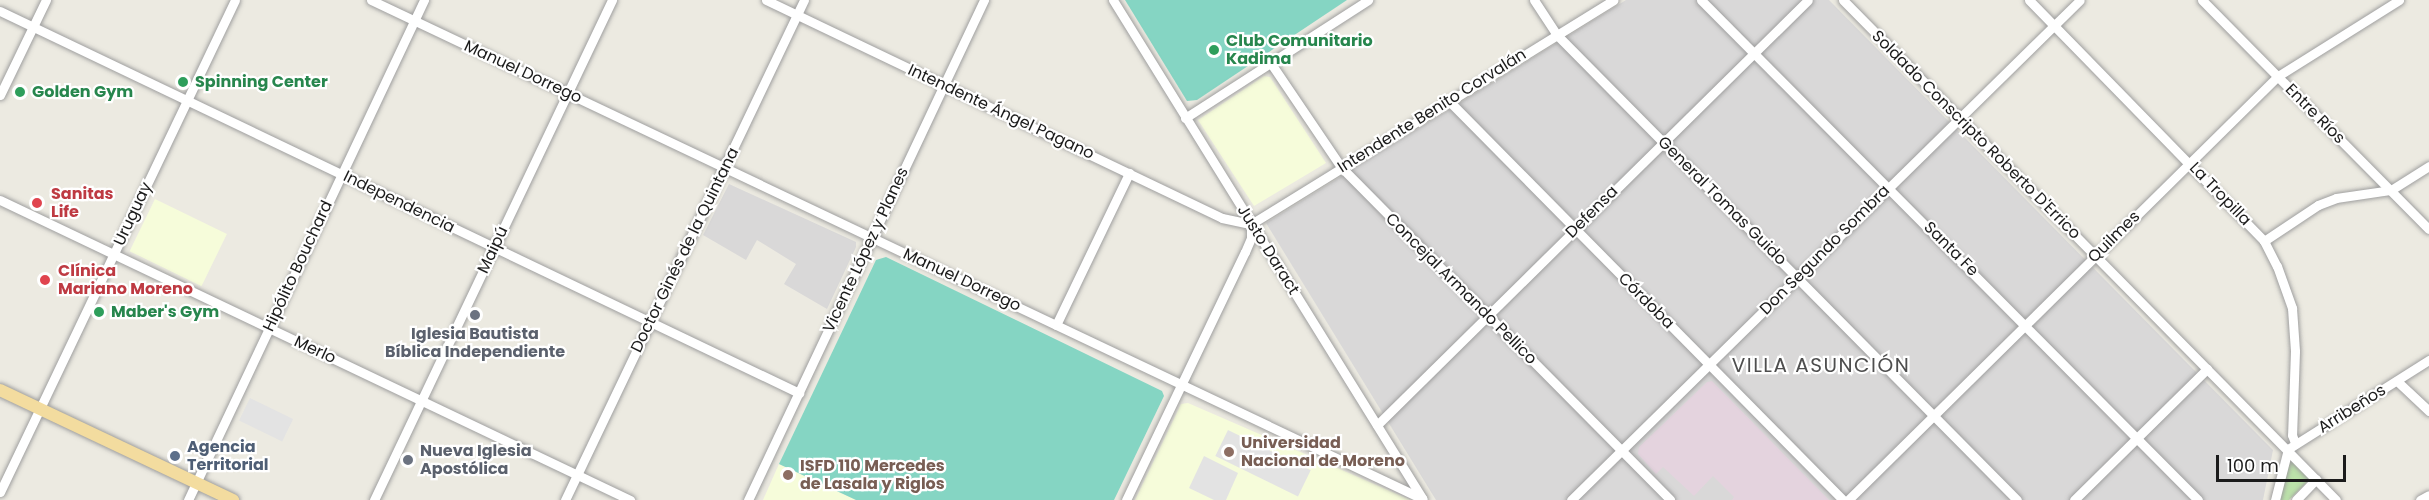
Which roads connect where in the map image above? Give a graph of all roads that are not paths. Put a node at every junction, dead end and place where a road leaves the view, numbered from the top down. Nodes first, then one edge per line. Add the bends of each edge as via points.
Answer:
1 (46, 0) edge
2 (235, 0) edge
3 (371, 0) edge
4 (424, 0) edge
5 (612, 0) edge
6 (766, 0) edge
7 (804, 0) edge
8 (984, 0) edge
9 (1113, 0) edge
10 (1368, 0) edge
11 (1534, 0) edge
12 (1613, 0) edge
13 (1701, 0) edge
14 (1808, 0) edge
15 (1843, 0) edge
16 (2029, 0) edge
17 (2080, 0) edge
18 (2202, 0) edge
19 (2396, 1) edge
20 (0, 11) edge
21 (797, 15) junction
22 (414, 21) junction
23 (2055, 26) junction
24 (34, 27) junction
25 (1557, 35) junction
26 (1754, 53) junction
27 (1270, 62) junction
28 (2278, 76) junction
29 (945, 85) junction
30 (568, 93) junction
31 (0, 95) edge
32 (187, 100) junction
33 (1449, 101) junction
34 (1959, 117) junction
35 (1185, 118) junction
36 (1663, 142) junction
37 (2189, 162) junction
38 (2429, 166) edge
39 (724, 167) junction
40 (1341, 167) junction
41 (1129, 173) junction
42 (341, 174) junction
43 (1889, 187) junction
44 (2391, 190) junction
45 (0, 200) edge
46 (1251, 224) junction
47 (1575, 229) junction
48 (2429, 229) edge
49 (872, 238) junction
50 (2264, 241) junction
51 (494, 247) junction
52 (114, 254) junction
53 (2095, 256) junction
54 (1797, 278) junction
55 (1488, 316) junction
56 (650, 322) junction
57 (1056, 325) junction
58 (2026, 325) junction
59 (269, 328) junction
60 (2429, 360) edge
61 (1709, 364) junction
62 (2207, 369) junction
63 (2397, 381) junction
64 (1182, 384) junction
65 (0, 390) edge
66 (799, 393) junction
67 (421, 401) junction
68 (40, 409) junction
69 (2429, 411) edge
70 (1934, 416) junction
71 (1377, 425) junction
72 (2137, 438) junction
73 (2292, 446) junction
74 (1621, 451) junction
75 (577, 475) junction
76 (2316, 479) junction
77 (196, 483) junction
78 (0, 492) edge
79 (2429, 495) edge
80 (188, 500) edge
81 (233, 500) edge
82 (374, 500) edge
83 (565, 500) edge
84 (630, 500) edge
85 (748, 500) edge
86 (1126, 500) edge
87 (1423, 500) edge
88 (1571, 500) edge
89 (1670, 500) edge
90 (1843, 500) edge
91 (1848, 500) edge
92 (2017, 500) edge
93 (2074, 500) edge
94 (2198, 500) edge
95 (2275, 500) edge
96 (2296, 500) edge
97 (2336, 500) edge
98 (2420, 500) edge

1 - 24 street
2 - 32 street, Uruguay
3 - 22 street, Manuel Dorrego
4 - 22 street, Hipólito Bouchard
5 - 30 street, Maipú
6 - 21 street, Intendente Ángel Pagano
7 - 21 street, Doctor Ginés de la Quintana
8 - 29 street, Vicente López y Planes
9 - 35 street, Justo Daract
10 - 27 street
11 - 25 street, General Tomas Guido
12 - 25 street, Intendente Benito Corvalán
13 - 26 street, Santa Fe
14 - 26 street, Defensa
15 - 34 street, Soldado Conscripto Roberto D'Errico
16 - 23 street, La Tropilla
17 - 23 street, Don Segundo Sombra
18 - 28 street, Entre Ríos
19 - 28 street, Quilmes
20 - 24 street, Independencia
21 - 29 street, Intendente Ángel Pagano
21 - 39 street, Doctor Ginés de la Quintana
22 - 30 street, Manuel Dorrego
22 - 42 street, Hipólito Bouchard
23 - 34 street, Don Segundo Sombra
23 - 37 street, La Tropilla
24 - 31 street
24 - 32 street, Independencia
25 - 33 street, Intendente Benito Corvalán
25 - 36 street, General Tomas Guido
26 - 36 street, Defensa
26 - 43 street, Santa Fe
27 - 35 street
27 - 40 street, Concejal Armando Pellico
28 - 37 street, Quilmes
28 - 44 street, Entre Ríos
29 - 41 street, Intendente Ángel Pagano
29 - 49 street, Vicente López y Planes
30 - 39 street, Manuel Dorrego
30 - 51 street, Maipú
32 - 42 street, Independencia
32 - 52 street, Uruguay
33 - 40 street, Intendente Benito Corvalán
33 - 47 street, Córdoba
34 - 43 street, Don Segundo Sombra
34 - 53 street, Soldado Conscripto Roberto D'Errico
35 - 46 street, Justo Daract
36 - 47 street, Defensa
36 - 54 street, General Tomas Guido
37 - 50 street, La Tropilla
37 - 53 street, Quilmes
38 - 44 street
39 - 49 street, Manuel Dorrego
39 - 56 street, Doctor Ginés de la Quintana
40 - 46 street, Intendente Benito Corvalán
40 - 55 street, Concejal Armando Pellico
41 - 46 street, Intendente Ángel Pagano via 1235,222
41 - 57 street
42 - 51 street, Independencia
42 - 59 street, Hipólito Bouchard
43 - 54 street, Don Segundo Sombra
43 - 58 street, Santa Fe
44 - 48 street, Entre Ríos
44 - 50 street via 2328,200
45 - 52 street, Merlo
46 - 64 street via 1245,252
46 - 71 street, Justo Daract
47 - 55 street, Defensa
47 - 61 street, Córdoba
49 - 57 street, Manuel Dorrego
49 - 66 street, Vicente López y Planes
50 - 73 street, La Tropilla via 2292,308
51 - 56 street, Independencia
51 - 67 street, Maipú
52 - 59 street, Merlo
52 - 68 street, Uruguay
53 - 58 street, Quilmes
53 - 62 street, Soldado Conscripto Roberto D'Errico
54 - 61 street, Don Segundo Sombra
54 - 70 street, General Tomas Guido
55 - 71 street, Defensa
55 - 74 street, Concejal Armando Pellico
56 - 66 street, Independencia
56 - 75 street, Doctor Ginés de la Quintana
57 - 64 street, Manuel Dorrego
58 - 70 street, Quilmes
58 - 72 street, Santa Fe
59 - 67 street, Merlo
59 - 77 street, Hipólito Bouchard
60 - 63 street, Arribeños
61 - 74 street, Don Segundo Sombra
61 - 90 street, Córdoba
62 - 72 street
62 - 73 street, Soldado Conscripto Roberto D'Errico
63 - 69 street
63 - 73 street, Arribeños
64 - 86 street
64 - 87 street, Manuel Dorrego
65 - 68 main road
66 - 85 street, Vicente López y Planes
67 - 75 street, Merlo
67 - 82 street, Maipú
68 - 77 main road
68 - 78 street, Uruguay
70 - 91 street, Quilmes
70 - 92 street, General Tomas Guido
71 - 87 street, Justo Daract
72 - 93 street
72 - 94 street, Santa Fe
73 - 76 street, Soldado Conscripto Roberto D'Errico
73 - 95 street
74 - 88 street, Don Segundo Sombra
74 - 89 street, Concejal Armando Pellico
75 - 83 street, Doctor Ginés de la Quintana
75 - 84 street, Merlo
76 - 96 street
76 - 97 street, Soldado Conscripto Roberto D'Errico
77 - 80 street, Hipólito Bouchard
77 - 81 main road
79 - 98 street

